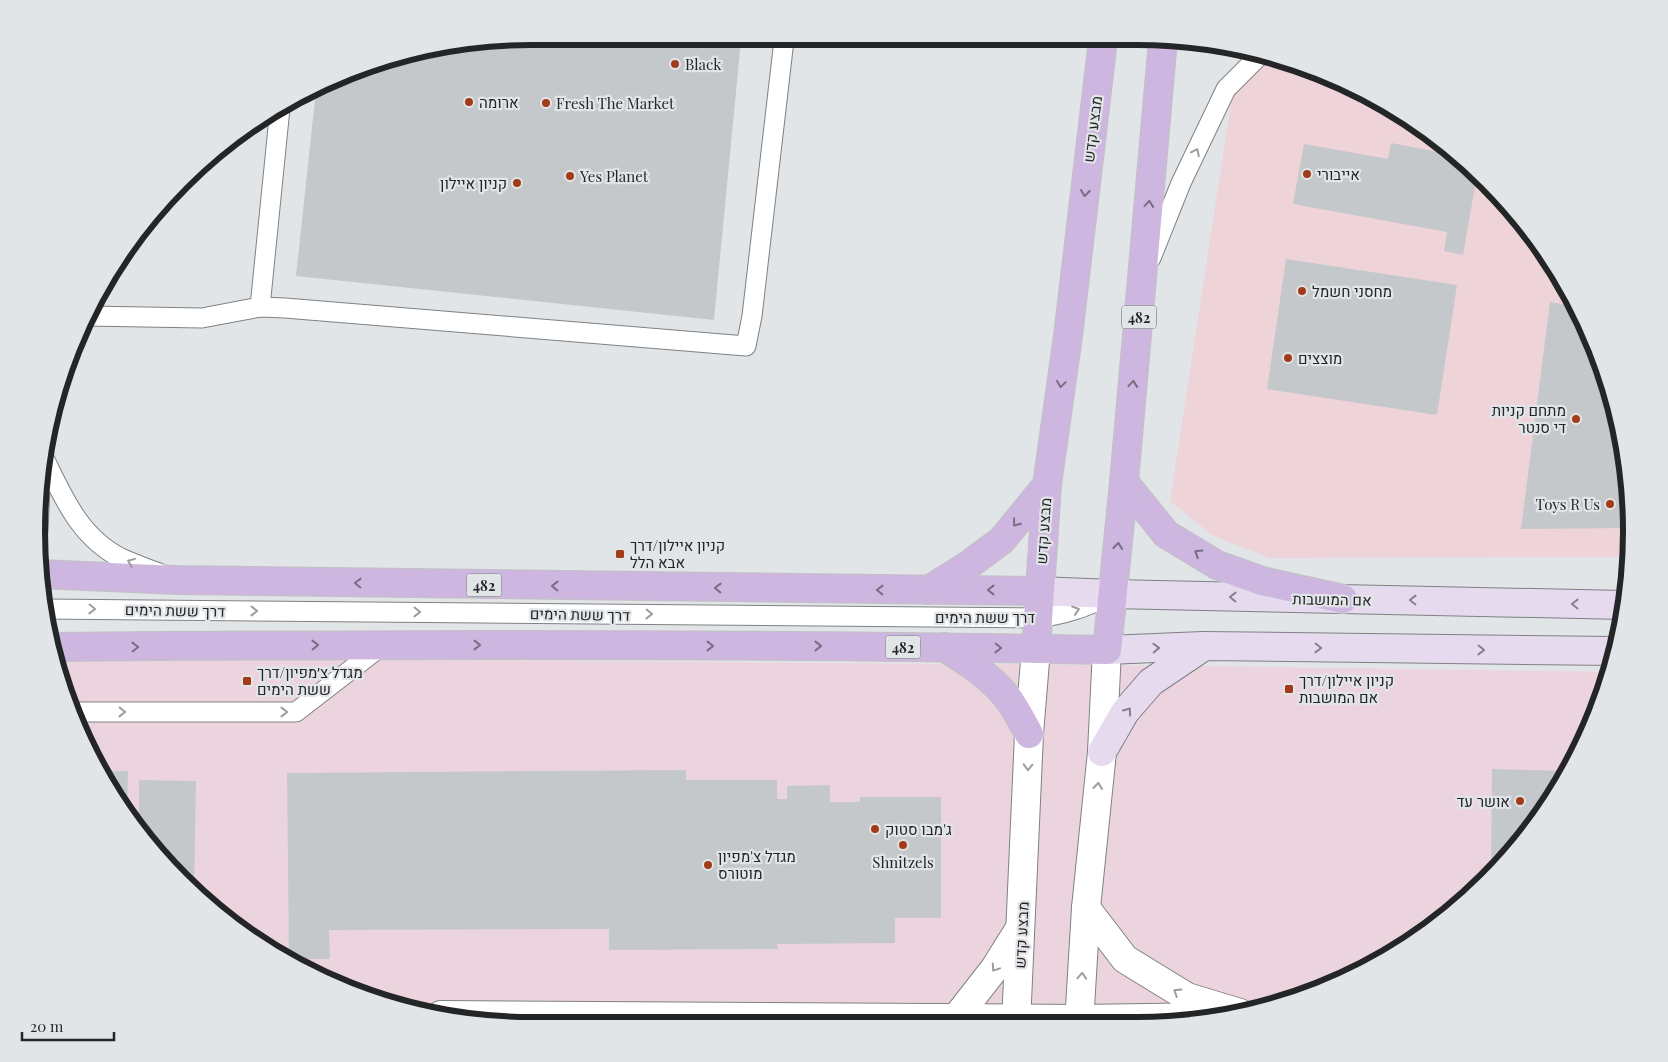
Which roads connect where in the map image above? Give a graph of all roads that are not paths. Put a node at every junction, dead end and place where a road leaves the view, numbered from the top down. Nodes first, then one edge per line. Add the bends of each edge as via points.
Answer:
1 (783, 45) edge
2 (1102, 45) edge
3 (1163, 46) edge
4 (1255, 60) edge
5 (279, 116) edge
6 (1142, 278) junction
7 (260, 307) junction
8 (95, 316) edge
9 (49, 468) edge
10 (1124, 482) junction
11 (1047, 485) junction
12 (47, 574) edge
13 (177, 580) junction
14 (929, 590) junction
15 (1039, 591) junction
16 (1112, 594) junction
17 (1343, 599) junction
18 (1617, 605) edge
19 (51, 609) edge
20 (1038, 618) junction
21 (384, 644) junction
22 (1203, 646) junction
23 (944, 647) junction
24 (60, 648) edge
25 (1036, 649) junction
26 (1107, 650) junction
27 (1608, 651) edge
28 (80, 712) edge
29 (1029, 734) junction
30 (1102, 752) junction
31 (1086, 908) junction
32 (1021, 927) junction
33 (1226, 1009) edge
34 (492, 1015) edge
35 (784, 1017) edge
36 (957, 1017) edge
37 (1017, 1017) edge
38 (1079, 1017) edge

1 - 7 lane via 746,346
2 -> 11 main road, מבצע קדש
6 -> 3 main road, 482
6 -> 4 lane via 1181,183 1226,89
5 - 7 lane
10 -> 6 main road, 482
7 - 8 lane via 202,318
13 -> 9 lane via 122,558 94,539 70,510
16 -> 10 main road, 482
17 -> 10 main road via 1262,581 1217,565 1166,534
11 -> 14 main road via 1002,540
11 - 15 main road, מבצע קדש
12 - 13 main road, דרך ששת הימים / 482
14 -> 13 main road, דרך ששת הימים / 482
15 -> 14 main road, דרך ששת הימים / 482
15 - 16 main road, אם המושבות
15 - 20 main road, מבצע קדש
17 -> 16 main road, אם המושבות
20 -> 16 lane, דרך ששת הימים via 1065,614
16 - 26 main road, 482
18 -> 17 main road, אם המושבות
19 -> 20 lane, דרך ששת הימים
20 - 25 main road, מבצע קדש
21 -> 23 main road, דרך ששת הימים / 482
24 -> 21 main road, דרך ששת הימים / 482
28 -> 21 lane via 296,712
26 -> 22 main road
22 -> 27 main road
30 -> 22 main road via 1125,712 1151,682
23 -> 25 main road, דרך ששת הימים / 482
23 - 29 main road via 998,687
25 - 26 main road, דרך ששת הימים / 482
25 - 29 street, מבצע קדש
26 - 30 street
29 -> 32 street, מבצע קדש
31 -> 30 street
33 -> 31 street via 1187,998 1125,959
38 -> 31 street
32 -> 36 street via 995,968
32 - 37 street, מבצע קדש
34 - 35 street

